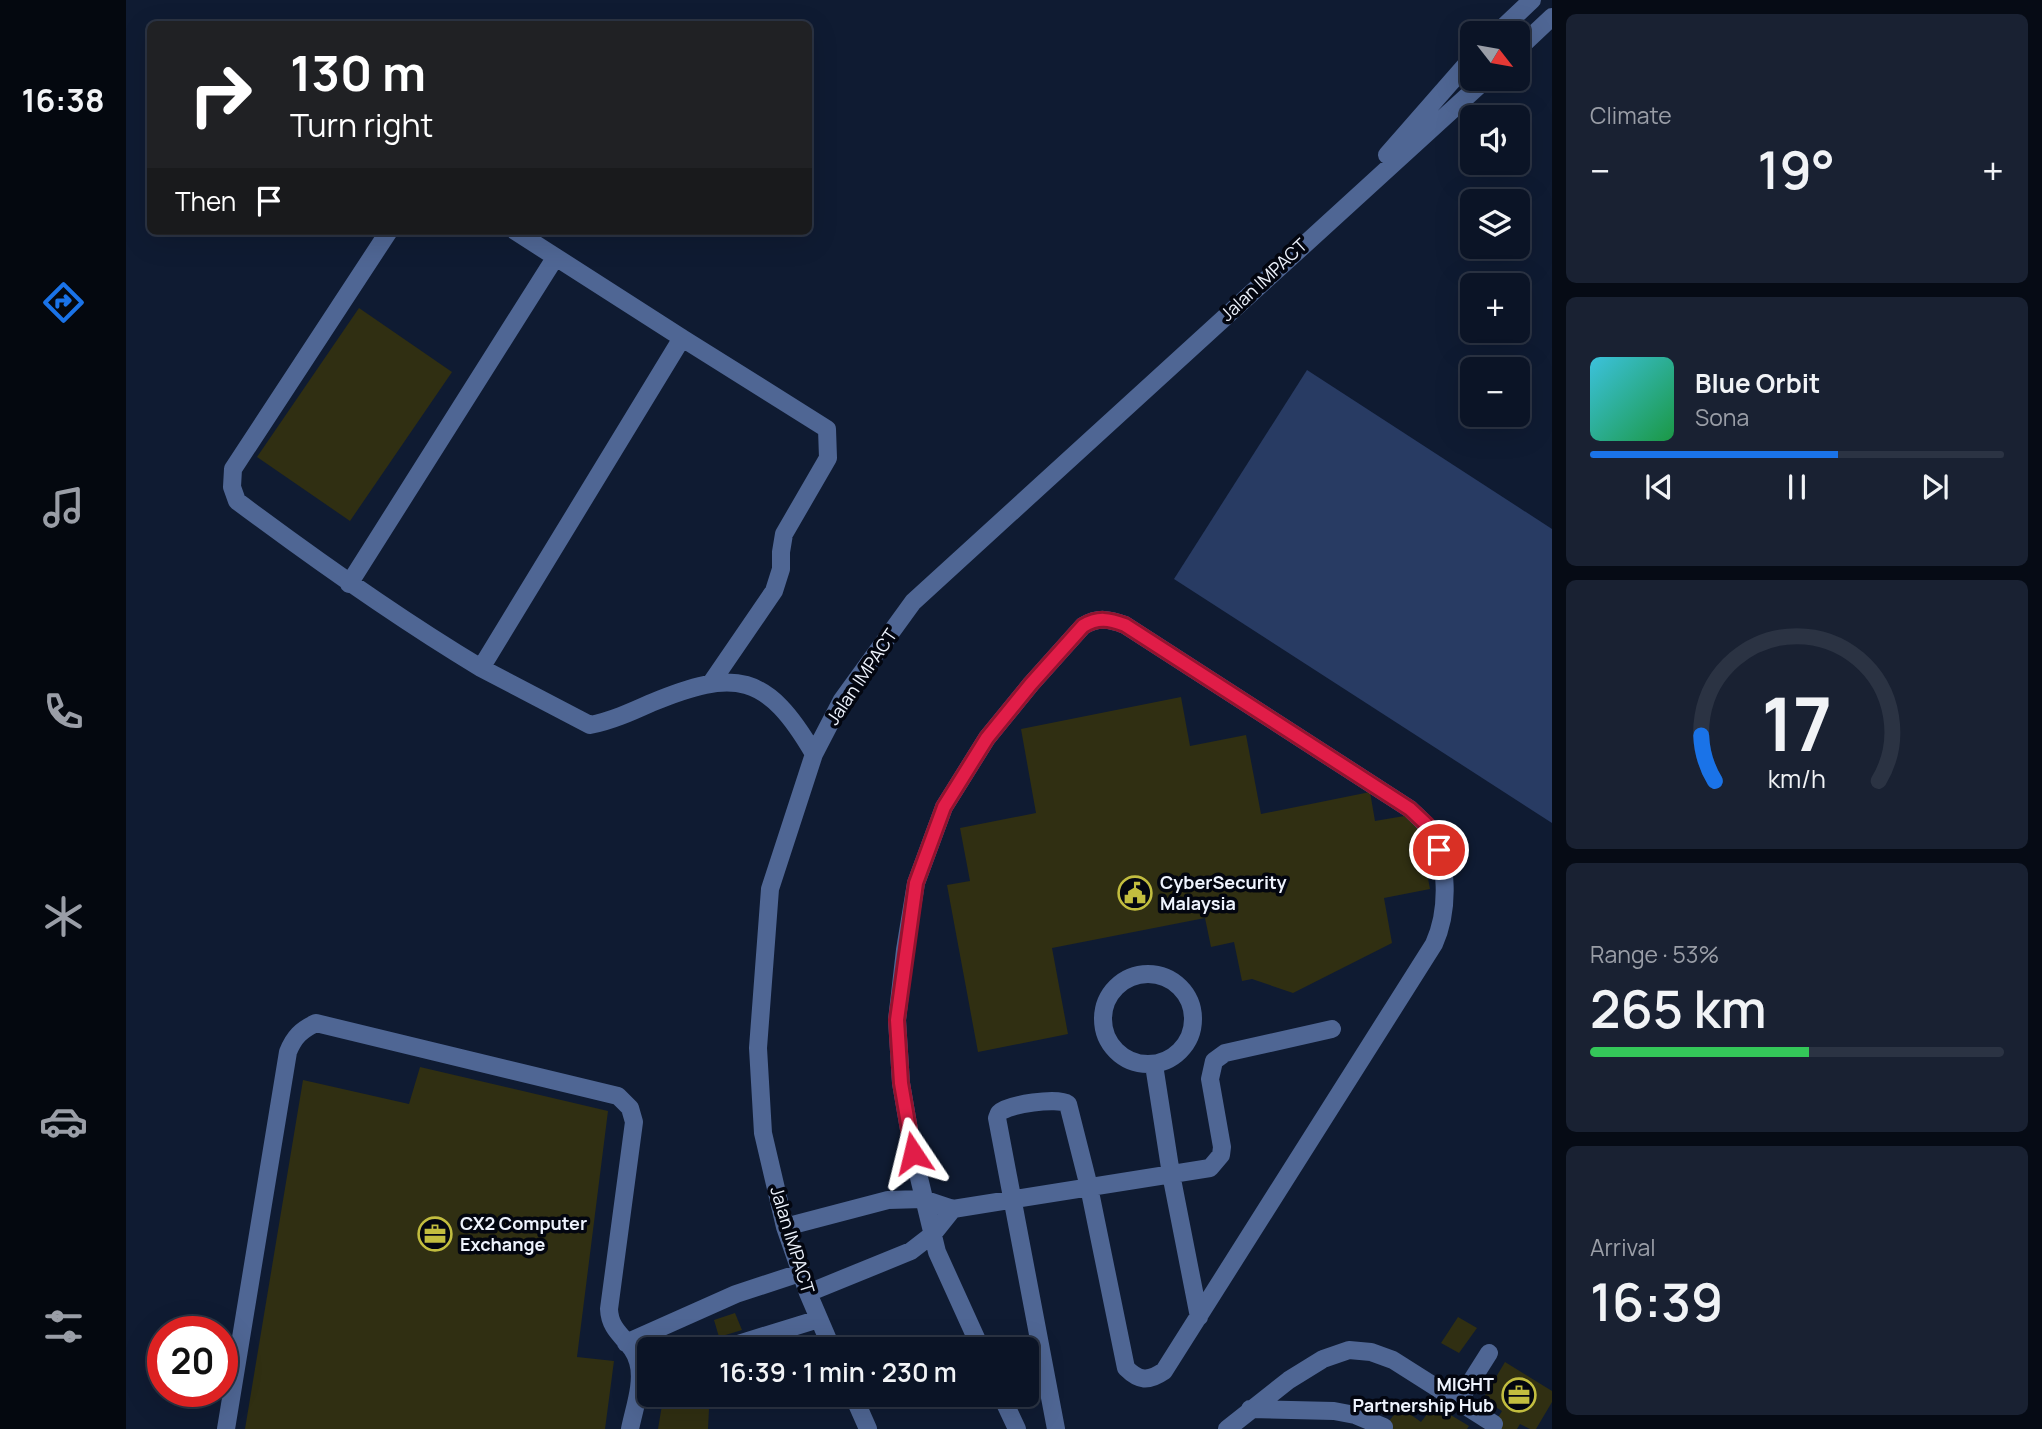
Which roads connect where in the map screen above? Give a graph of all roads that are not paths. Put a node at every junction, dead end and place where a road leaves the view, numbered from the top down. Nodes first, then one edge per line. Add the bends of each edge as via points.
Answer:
1 (1532, 0) edge
2 (1552, 17) edge
3 (1510, 21) edge
4 (1530, 38) edge
5 (1460, 72) edge
6 (1473, 91) edge
7 (1334, 215) junction
8 (386, 235) edge
9 (521, 235) edge
10 (555, 258) junction
11 (682, 338) junction
12 (349, 584) junction
13 (481, 668) junction
14 (711, 683) junction
15 (814, 754) junction
16 (1332, 1029) dead end
17 (1154, 1065) junction
18 (1171, 1174) junction
19 (1089, 1187) junction
20 (923, 1199) junction
21 (1011, 1200) junction
22 (953, 1209) junction
23 (785, 1227) junction
24 (933, 1234) junction
25 (800, 1273) junction
26 (808, 1293) junction
27 (1199, 1317) junction
28 (819, 1319) junction
29 (761, 1337) edge
30 (827, 1337) edge
31 (976, 1337) edge
32 (626, 1343) junction
33 (1489, 1353) dead end
34 (637, 1358) edge
35 (1458, 1402) junction
36 (637, 1405) edge
37 (858, 1407) edge
38 (1007, 1407) edge
39 (1250, 1409) junction
40 (1494, 1424) dead end
41 (1384, 1427) dead end
42 (226, 1429) edge
43 (630, 1429) edge
44 (868, 1429) edge
45 (1017, 1429) edge
46 (1056, 1429) edge
47 (1227, 1429) edge

1 - 3 street
2 - 4 street
5 - 7 street, Jalan IMPACT
6 - 7 street, Jalan IMPACT
7 - 15 street, Jalan IMPACT via 913,602 842,700
8 - 12 street via 233,469 237,501
9 - 10 street
10 - 11 street
10 - 12 street
11 - 13 street
11 - 14 street via 827,429 829,446 828,458 784,534 774,591
12 - 13 street
13 - 14 street via 590,725
14 - 15 street via 740,682 763,691 796,723
15 - 23 street, Jalan IMPACT via 770,889 758,1048 763,1133
16 - 18 street via 1225,1053 1214,1061 1210,1079 1221,1155 1210,1168
17 - 17 street via 1126,1059 1115,1051 1102,1026 1102,1012 1111,992 1128,978 1142,974 1156,974 1175,983 1189,999 1193,1013 1193,1027 1184,1046
17 - 18 street
18 - 19 street
18 - 27 street
19 - 21 street
19 - 21 street via 1068,1104 1060,1100 1009,1107 997,1118
19 - 27 street via 1126,1368 1135,1377 1154,1378 1164,1371
20 - 22 street
20 - 23 street via 888,1200
20 - 24 street
20 - 27 street via 901,1083 897,1020 916,883 944,807 987,738 1083,626 1093,620 1112,620 1410,809 1434,837 1445,895 1445,914 1434,944
21 - 22 street
21 - 46 street
22 - 24 street
23 - 25 street, Jalan IMPACT
24 - 26 street via 911,1251
24 - 31 street
25 - 26 street, Jalan IMPACT
25 - 32 street via 736,1294
26 - 28 street, Jalan IMPACT
28 - 29 street
28 - 30 street, Jalan IMPACT
32 - 34 street
32 - 42 street via 610,1320 609,1309 634,1122 630,1108 618,1096 316,1023 292,1040 288,1052
33 - 35 street
35 - 39 street via 1393,1360 1349,1350 1323,1359
35 - 40 street
36 - 43 street
37 - 44 street
38 - 45 street
39 - 41 street via 1334,1411
39 - 47 street

